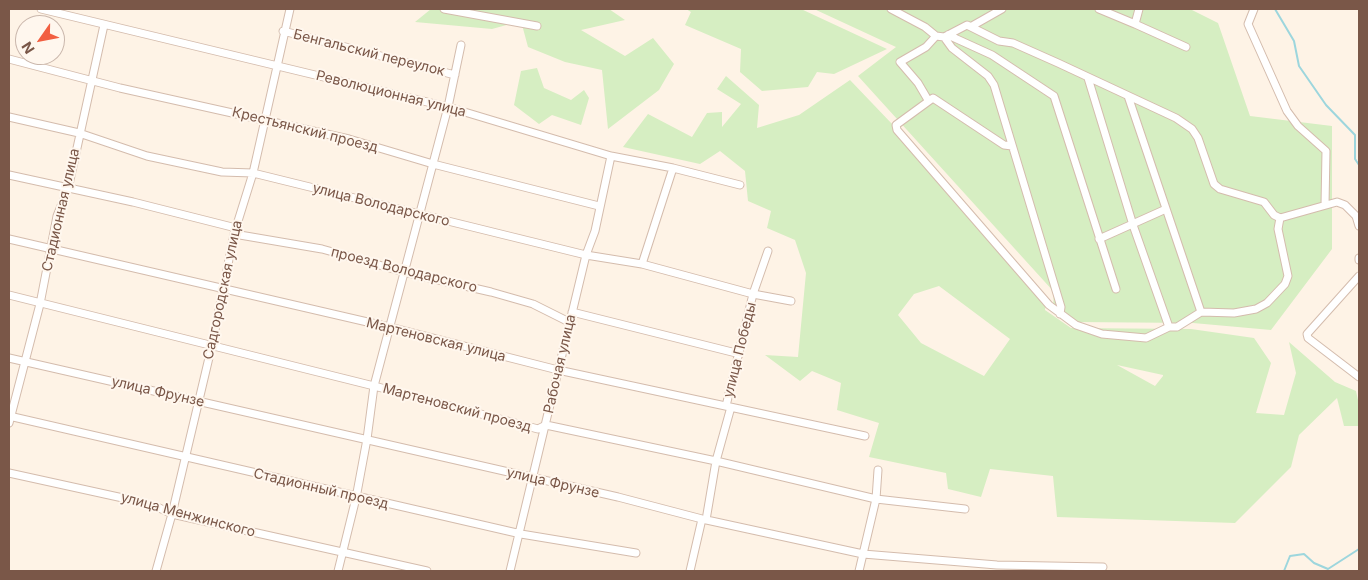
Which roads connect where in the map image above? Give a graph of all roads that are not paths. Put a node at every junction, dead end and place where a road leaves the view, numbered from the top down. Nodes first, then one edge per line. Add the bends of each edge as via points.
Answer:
1 (41, 9) edge
2 (290, 9) edge
3 (444, 9) edge
4 (891, 9) edge
5 (1002, 9) edge
6 (1100, 9) edge
7 (1139, 9) edge
8 (1254, 9) edge
9 (1135, 24) junction
10 (104, 25) junction
11 (537, 26) dead end
12 (972, 26) junction
13 (283, 31) junction
14 (936, 36) junction
15 (946, 36) junction
16 (461, 45) dead end
17 (1186, 47) dead end
18 (9, 59) edge
19 (276, 66) junction
20 (456, 75) junction
21 (1088, 78) junction
22 (90, 81) junction
23 (1128, 96) junction
24 (928, 100) junction
25 (448, 107) junction
26 (9, 117) edge
27 (264, 120) junction
28 (79, 132) junction
29 (1012, 146) junction
30 (611, 156) junction
31 (433, 164) junction
32 (673, 168) junction
33 (252, 173) junction
34 (9, 176) edge
35 (740, 185) dead end
36 (68, 189) junction
37 (1325, 205) junction
38 (599, 206) junction
39 (1166, 209) junction
40 (418, 214) junction
41 (1280, 218) junction
42 (1133, 225) junction
43 (1359, 226) edge
44 (235, 231) junction
45 (9, 239) edge
46 (1099, 239) junction
47 (51, 250) junction
48 (768, 251) dead end
49 (586, 255) junction
50 (642, 264) junction
51 (404, 272) junction
52 (1359, 276) edge
53 (222, 288) junction
54 (1116, 290) dead end
55 (753, 294) junction
56 (9, 295) edge
57 (792, 301) dead end
58 (40, 304) junction
59 (572, 312) junction
60 (1202, 312) junction
61 (1060, 314) junction
62 (569, 322) junction
63 (389, 327) junction
64 (1169, 327) junction
65 (212, 345) junction
66 (740, 354) junction
67 (9, 358) edge
68 (26, 362) junction
69 (558, 370) junction
70 (1359, 377) edge
71 (374, 386) junction
72 (198, 401) junction
73 (728, 407) junction
74 (9, 419) edge
75 (546, 425) junction
76 (865, 436) dead end
77 (367, 439) junction
78 (184, 458) junction
79 (716, 461) junction
80 (878, 470) dead end
81 (9, 472) edge
82 (534, 478) junction
83 (356, 498) junction
84 (876, 499) junction
85 (965, 509) dead end
86 (172, 514) junction
87 (704, 520) junction
88 (521, 534) junction
89 (341, 553) junction
90 (636, 553) dead end
91 (863, 554) junction
92 (1103, 567) dead end
93 (156, 571) edge
94 (338, 571) edge
95 (427, 571) edge
96 (510, 571) edge
97 (690, 571) edge
98 (859, 571) edge

1 - 10 street, Революционная улица
2 - 13 street, Садгородская улица
3 - 11 street
4 - 14 street
5 - 12 street
6 - 9 street
7 - 9 street
8 - 37 street via 1248,24 1287,111 1298,126 1326,151
9 - 17 street
10 - 19 street, Революционная улица
10 - 22 street, Стадионная улица
12 - 15 street via 963,26
12 - 21 street via 999,41 1012,43
13 - 19 street, Садгородская улица
13 - 20 street, Бенгальский переулок
14 - 15 street
14 - 24 street via 926,47 900,62
15 - 29 street via 952,48 992,80
15 - 46 street via 992,55 1054,96
16 - 20 street
18 - 22 street, Крестьянский проезд
19 - 25 street, Революционная улица
19 - 27 street, Садгородская улица
20 - 25 street
21 - 23 street
21 - 42 street
22 - 27 street, Крестьянский проезд
22 - 28 street, Стадионная улица
23 - 39 street
23 - 41 street via 1192,128 1214,184 1220,189 1264,202
24 - 29 street via 939,100 1004,145
24 - 61 street via 898,123 897,130
25 - 30 street, Революционная улица
25 - 31 street
26 - 28 street, улица Володарского
27 - 31 street, Крестьянский проезд via 350,139
27 - 33 street, Садгородская улица
28 - 33 street, улица Володарского via 147,156 222,172
28 - 36 street, Стадионная улица
29 - 61 street via 1061,307
30 - 32 street, Революционная улица
30 - 38 street, Рабочая улица
31 - 38 street, Крестьянский проезд
31 - 40 street
32 - 35 street, Революционная улица
32 - 50 street
33 - 40 street, улица Володарского
33 - 44 street, Садгородская улица
34 - 36 street, проезд Володарского
36 - 44 street, проезд Володарского via 133,202
36 - 47 street, Стадионная улица via 57,216
37 - 41 street
37 - 43 street via 1337,202 1345,205 1356,216
38 - 49 street, Рабочая улица via 595,231
39 - 42 street
39 - 60 street
40 - 49 street, улица Володарского
40 - 51 street
41 - 60 street via 1278,229 1289,271 1285,284 1267,303 1256,309 1234,313
42 - 46 street
42 - 64 street
44 - 51 street, проезд Володарского via 322,248
44 - 53 street, Садгородская улица
45 - 47 street, Мартеновская улица
46 - 54 street
47 - 53 street, Мартеновская улица
47 - 58 street, Стадионная улица
48 - 55 street, улица Победы
49 - 50 street, улица Володарского
49 - 59 street, Рабочая улица
50 - 55 street, улица Володарского
51 - 62 street, проезд Володарского via 533,304
51 - 63 street
52 - 70 street via 1307,334
53 - 63 street, Мартеновская улица
53 - 65 street, Садгородская улица
55 - 57 street, улица Володарского
55 - 66 street, улица Победы
56 - 58 street, Мартеновский проезд
58 - 65 street, Мартеновский проезд
58 - 68 street, Стадионная улица
59 - 62 street, Рабочая улица
59 - 66 street
60 - 64 street via 1177,327
61 - 64 street via 1076,325 1102,334 1146,338
62 - 69 street, Рабочая улица
63 - 69 street, Мартеновская улица
63 - 71 street
65 - 71 street, Мартеновский проезд
65 - 72 street, Садгородская улица
66 - 73 street, улица Победы
67 - 68 street, улица Фрунзе
68 - 72 street, улица Фрунзе
68 - 74 street, Стадионная улица
69 - 73 street, Мартеновская улица
69 - 75 street, Рабочая улица
71 - 75 street, Мартеновский проезд via 538,429
71 - 77 street
72 - 77 street, улица Фрунзе
72 - 78 street, Садгородская улица
73 - 76 street, Мартеновская улица
73 - 79 street, улица Победы
74 - 78 street, Стадионный проезд
75 - 79 street, Мартеновский проезд
75 - 82 street, Рабочая улица
77 - 82 street, улица Фрунзе
77 - 83 street
78 - 83 street, Стадионный проезд
78 - 86 street, Садгородская улица
79 - 84 street, Мартеновский проезд
79 - 87 street, улица Победы
80 - 84 street
81 - 86 street, улица Менжинского via 132,500
82 - 87 street, улица Фрунзе
82 - 88 street, Рабочая улица
83 - 88 street, Стадионный проезд
83 - 89 street
84 - 85 street, Мартеновский проезд
84 - 91 street
86 - 89 street, улица Менжинского
86 - 93 street, Садгородская улица
87 - 91 street, улица Фрунзе
87 - 97 street, улица Победы
88 - 90 street, Стадионный проезд
88 - 96 street, Рабочая улица
89 - 94 street
89 - 95 street, улица Менжинского
91 - 92 street, улица Фрунзе via 997,565
91 - 98 street

